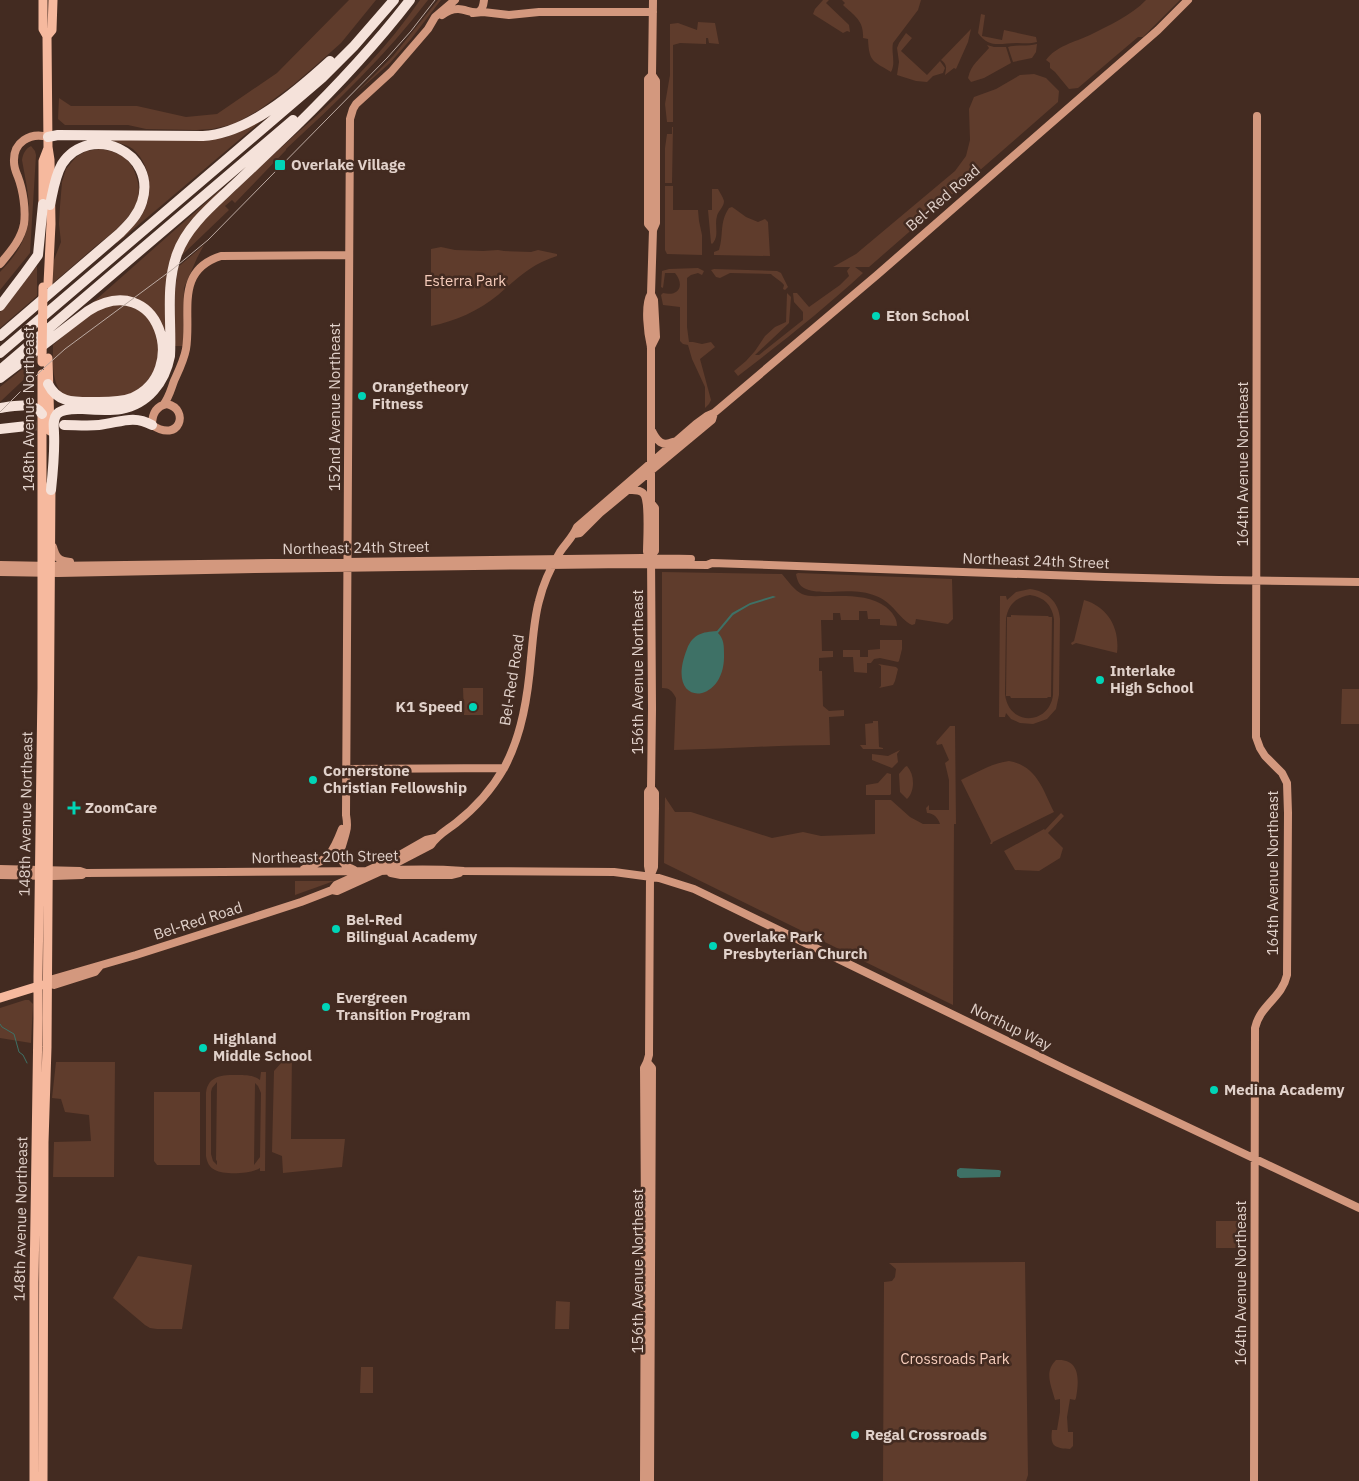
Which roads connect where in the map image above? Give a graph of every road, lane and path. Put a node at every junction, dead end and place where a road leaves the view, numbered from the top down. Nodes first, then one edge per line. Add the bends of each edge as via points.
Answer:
1 (43, 0) edge
2 (53, 0) edge
3 (394, 0) edge
4 (410, 0) edge
5 (455, 0) edge
6 (461, 0) edge
7 (485, 0) edge
8 (653, 0) edge
9 (1188, 0) edge
10 (384, 12) junction
11 (469, 12) junction
12 (539, 12) junction
13 (653, 12) junction
14 (428, 29) junction
15 (47, 36) junction
16 (341, 79) junction
17 (1257, 116) dead end
18 (48, 136) junction
19 (47, 204) junction
20 (349, 255) junction
21 (0, 264) edge
22 (0, 306) edge
23 (0, 336) edge
24 (0, 353) edge
25 (45, 360) junction
26 (0, 370) edge
27 (0, 378) edge
28 (48, 384) junction
29 (173, 386) junction
30 (163, 405) junction
31 (0, 408) edge
32 (177, 410) junction
33 (714, 413) junction
34 (42, 414) junction
35 (64, 425) tunnel mouth
36 (152, 425) junction
37 (27, 426) tunnel mouth
38 (0, 429) edge
39 (651, 430) junction
40 (677, 440) junction
41 (651, 462) junction
42 (651, 471) junction
43 (51, 490) junction
44 (628, 490) junction
45 (649, 506) junction
46 (574, 534) junction
47 (51, 537) junction
48 (651, 559) junction
49 (455, 560) junction
50 (420, 561) junction
51 (555, 562) junction
52 (348, 564) junction
53 (97, 565) junction
54 (437, 566) junction
55 (187, 567) junction
56 (398, 567) junction
57 (2, 569) edge
58 (46, 569) junction
59 (1256, 580) junction
60 (1359, 582) edge
61 (346, 768) junction
62 (504, 768) junction
63 (346, 815) junction
64 (435, 838) junction
65 (417, 853) junction
66 (0, 868) edge
67 (421, 869) junction
68 (356, 871) junction
69 (367, 871) junction
70 (381, 871) junction
71 (464, 871) junction
72 (299, 872) junction
73 (44, 873) junction
74 (0, 876) edge
75 (650, 877) junction
76 (332, 890) junction
77 (47, 983) junction
78 (38, 986) junction
79 (0, 998) edge
80 (647, 1062) junction
81 (36, 1123) junction
82 (44, 1142) junction
83 (1255, 1159) junction
84 (1359, 1208) edge
85 (645, 1215) junction
86 (651, 1256) junction
87 (34, 1337) junction
88 (43, 1360) junction
89 (35, 1448) junction
90 (44, 1462) junction
91 (34, 1481) edge
92 (43, 1481) edge
93 (644, 1481) edge
94 (650, 1481) edge
95 (1254, 1481) edge

1 - 15 main road, 148th Avenue Northeast via 43,29
2 - 15 main road, 148th Avenue Northeast via 52,30
3 - 10 highway
4 - 16 highway
5 - 14 main road, 152nd Avenue Northeast via 438,13
6 - 11 main road
7 - 11 main road via 482,8
7 - 12 main road via 502,11 534,9
8 - 13 main road, 156th Avenue Northeast
9 - 33 main road, Bel-Red Road via 1097,84
10 - 18 highway via 286,98 229,131 203,136
10 - 24 highway via 322,78
11 - 12 main road, 152nd Avenue Northeast via 509,15
11 - 14 main road, 152nd Avenue Northeast via 456,9 446,12
12 - 13 main road
13 - 39 main road, 156th Avenue Northeast via 652,75 648,79 648,224 653,230 651,294 648,299
14 - 20 main road, 152nd Avenue Northeast via 392,72 356,104 351,113
15 - 18 main road, 148th Avenue Northeast
16 - 26 highway
16 - 43 highway via 198,221 180,245 170,288 170,356 160,383 144,400 130,407 68,409 56,416
17 - 59 main road, 164th Avenue Northeast
18 - 19 main road, 148th Avenue Northeast via 43,161
18 - 21 main road via 27,138 15,152 13,160 23,201 24,224 16,243
19 - 22 highway via 36,258
19 - 23 highway via 59,169 76,151 85,147 102,144 122,149 135,160 143,175 142,203 132,220
19 - 25 main road, 148th Avenue Northeast, bridge
20 - 29 main road via 221,256 207,262 196,272 187,293 186,349
20 - 52 main road, 152nd Avenue Northeast
25 - 28 main road, 148th Avenue Northeast
25 - 34 main road, 148th Avenue Northeast
27 - 28 highway via 88,311 102,304 118,300 133,302 145,308 157,324 162,345 161,364 149,386 140,393 126,400 77,402 56,396
28 - 43 main road, 148th Avenue Northeast
29 - 30 main road
29 - 32 main road
30 - 32 main road via 171,405
30 - 36 main road via 156,410
31 - 34 highway via 29,406
32 - 36 main road via 179,421 171,431 162,431
33 - 40 main road, Bel-Red Road
33 - 42 main road, Bel-Red Road via 712,420
34 - 58 main road, 148th Avenue Northeast
35 - 36 highway via 98,425 138,419
37 - 38 highway
39 - 40 main road via 661,443
39 - 41 main road, 156th Avenue Northeast
40 - 41 main road, Bel-Red Road
41 - 42 main road, 156th Avenue Northeast
41 - 46 main road, Bel-Red Road via 577,527
42 - 44 main road, Bel-Red Road
42 - 45 main road, 156th Avenue Northeast
43 - 47 main road, 148th Avenue Northeast
44 - 45 main road via 643,493
44 - 46 main road, Bel-Red Road
45 - 48 main road, 156th Avenue Northeast via 647,550
46 - 51 main road, Bel-Red Road
47 - 53 main road via 58,559
47 - 58 main road, 148th Avenue Northeast
48 - 51 main road, Northeast 24th Street
48 - 59 main road, Northeast 24th Street
48 - 75 main road, 156th Avenue Northeast via 651,788 655,793 655,808 654,867
49 - 50 main road, Northeast 24th Street
49 - 51 main road, Northeast 24th Street
49 - 54 main road
50 - 52 main road, Northeast 24th Street
50 - 56 main road
51 - 54 main road, Northeast 24th Street
51 - 62 main road, Bel-Red Road via 537,606 520,726
52 - 55 main road, Northeast 24th Street
52 - 56 main road, Northeast 24th Street
52 - 61 main road, 152nd Avenue Northeast
53 - 55 main road, Northeast 24th Street
53 - 58 main road, Northeast 24th Street
54 - 56 main road, Northeast 24th Street
55 - 58 main road, Northeast 24th Street
57 - 58 main road, Northeast 24th Street
58 - 73 main road, 148th Avenue Northeast
59 - 60 main road, Northeast 24th Street
59 - 83 main road, 164th Avenue Northeast via 1256,737 1265,756 1285,778 1288,813 1287,970 1282,990 1265,1008 1256,1025
61 - 62 main road
61 - 63 main road, 152nd Avenue Northeast
62 - 64 main road, Bel-Red Road via 478,803
63 - 68 main road via 348,824 340,858
63 - 72 main road via 328,857
64 - 65 main road, Bel-Red Road
64 - 69 main road, Bel-Red Road
65 - 67 main road via 413,862
65 - 70 main road, Bel-Red Road
66 - 73 main road, Northeast 20th Street
67 - 70 main road, Northeast 20th Street
67 - 71 main road, Northeast 20th Street
68 - 69 main road, Northeast 20th Street
68 - 72 main road, Northeast 20th Street
69 - 70 main road, Northeast 20th Street
69 - 76 main road, Bel-Red Road via 334,886
70 - 71 main road via 401,875 452,875
70 - 76 main road, Bel-Red Road
71 - 75 main road, Northeast 20th Street via 604,871
72 - 73 main road, Northeast 20th Street
73 - 74 main road, Northeast 20th Street
73 - 77 main road, 148th Avenue Northeast
73 - 78 main road, 148th Avenue Northeast
75 - 80 main road, 156th Avenue Northeast
75 - 83 main road, Northup Way via 694,889
76 - 77 main road, Bel-Red Road
77 - 78 main road, Bel-Red Road
77 - 82 main road, 148th Avenue Northeast
78 - 79 main road, Bel-Red Road
78 - 81 main road, 148th Avenue Northeast
80 - 85 main road, 156th Avenue Northeast via 644,1068
80 - 86 main road, 156th Avenue Northeast via 652,1068
81 - 82 main road via 42,1125
81 - 87 main road, 148th Avenue Northeast
82 - 88 main road, 148th Avenue Northeast
83 - 84 main road, Northup Way
83 - 95 main road, 164th Avenue Northeast
85 - 86 main road
85 - 93 main road, 156th Avenue Northeast
86 - 94 main road, 156th Avenue Northeast
87 - 88 main road via 40,1338
87 - 89 main road, 148th Avenue Northeast
88 - 90 main road, 148th Avenue Northeast
89 - 90 main road via 38,1464
89 - 91 main road, 148th Avenue Northeast
90 - 92 main road, 148th Avenue Northeast

